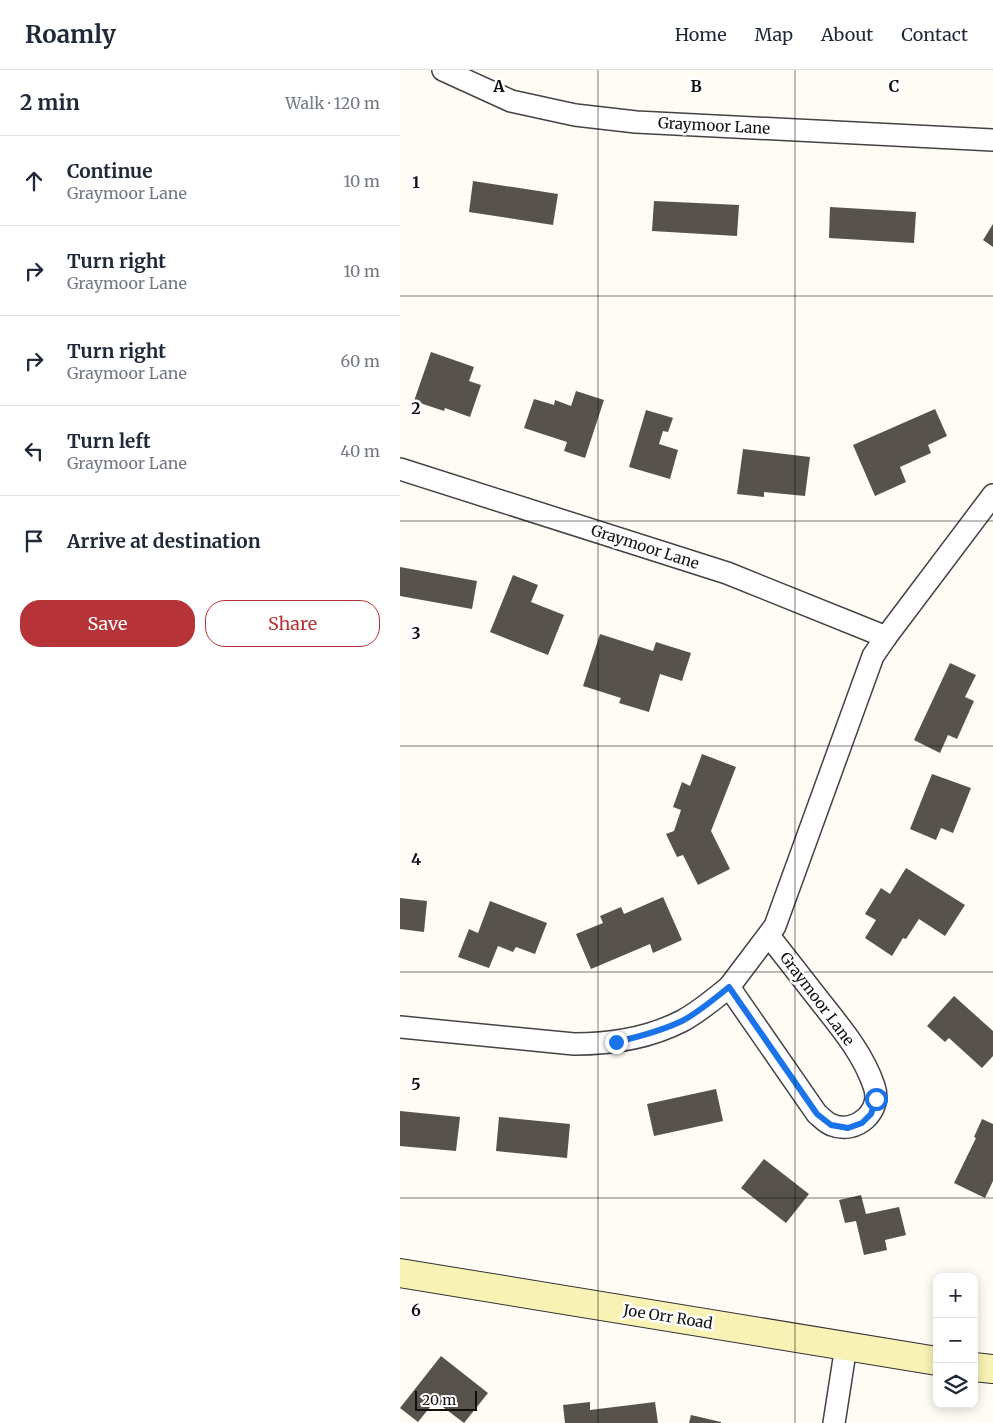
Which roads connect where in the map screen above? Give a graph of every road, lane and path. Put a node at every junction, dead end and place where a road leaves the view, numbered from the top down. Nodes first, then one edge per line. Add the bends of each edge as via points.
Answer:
1 (443, 70) edge
2 (993, 140) edge
3 (400, 469) edge
4 (993, 495) edge
5 (886, 637) junction
6 (769, 936) junction
7 (729, 987) junction
8 (400, 1027) edge
9 (400, 1273) edge
10 (846, 1346) junction
11 (933, 1360) edge
12 (978, 1367) edge
13 (993, 1370) edge
14 (834, 1423) edge

1 - 2 street, Graymoor Lane via 511,101 575,115 646,122
3 - 5 street, Graymoor Lane via 727,573
4 - 5 street, Graymoor Lane
5 - 6 street, Graymoor Lane via 873,656
6 - 7 street, Graymoor Lane
6 - 7 street, Graymoor Lane via 849,1037 875,1088 876,1099 871,1114 862,1123 848,1128 831,1125 817,1114
7 - 8 street, Graymoor Lane via 682,1020 639,1037 616,1042 574,1044
9 - 10 street, Joe Orr Road
10 - 11 street, Joe Orr Road
10 - 14 street
12 - 13 street

